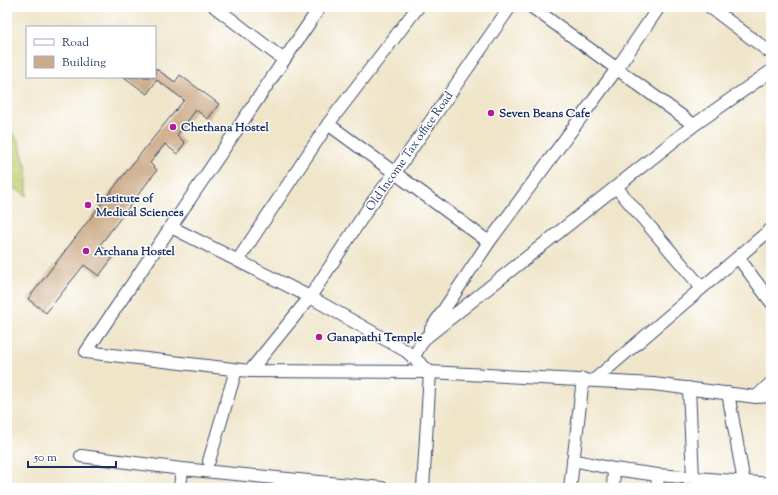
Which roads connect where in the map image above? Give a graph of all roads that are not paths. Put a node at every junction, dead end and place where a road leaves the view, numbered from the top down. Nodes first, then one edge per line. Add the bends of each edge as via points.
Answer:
1 (215, 7) edge
2 (320, 7) edge
3 (418, 7) edge
4 (510, 7) edge
5 (532, 7) edge
6 (659, 7) edge
7 (710, 7) edge
8 (771, 53) edge
9 (284, 60) junction
10 (616, 70) junction
11 (771, 71) edge
12 (328, 124) junction
13 (694, 125) junction
14 (394, 174) junction
15 (616, 187) junction
16 (171, 227) junction
17 (771, 229) edge
18 (489, 242) junction
19 (738, 257) junction
20 (238, 260) junction
21 (702, 288) junction
22 (310, 297) junction
23 (771, 302) edge
24 (424, 340) junction
25 (413, 358) junction
26 (236, 370) junction
27 (250, 371) junction
28 (430, 372) junction
29 (588, 380) junction
30 (771, 383) edge
31 (689, 388) junction
32 (728, 393) junction
33 (771, 396) edge
34 (756, 397) junction
35 (81, 456) dead end
36 (573, 460) junction
37 (210, 461) dead end
38 (182, 469) junction
39 (614, 469) junction
40 (658, 475) junction
41 (693, 478) junction
42 (771, 484) edge
43 (744, 485) edge
44 (180, 488) edge
45 (382, 488) edge
46 (423, 488) edge
47 (570, 488) edge
48 (613, 488) edge
49 (657, 488) edge

1 - 9 street
2 - 9 street
3 - 12 street
4 - 14 street, Old Income Tax office Road
5 - 10 street
6 - 10 street
7 - 8 street
9 - 16 street
10 - 13 street
10 - 18 street
11 - 13 street
12 - 14 street
12 - 20 street
13 - 15 street
14 - 18 street
14 - 22 street, Old Income Tax office Road via 371,204
15 - 21 street
15 - 24 street
16 - 20 street
16 - 26 street via 86,352
17 - 19 street
18 - 24 street
19 - 21 street
19 - 23 street
20 - 22 street
21 - 29 street
22 - 25 street via 406,351
22 - 27 street, Old Income Tax office Road
24 - 25 street
25 - 28 street
26 - 27 street
26 - 37 street
27 - 28 street
28 - 29 street
28 - 46 street
29 - 31 street
29 - 36 street
30 - 34 street
31 - 32 street
31 - 41 street
32 - 34 street
32 - 43 street
33 - 34 street
35 - 38 street
36 - 39 street
36 - 47 street
38 - 44 street
38 - 45 street
39 - 40 street
39 - 48 street
40 - 41 street
40 - 49 street
41 - 43 street
42 - 43 street

